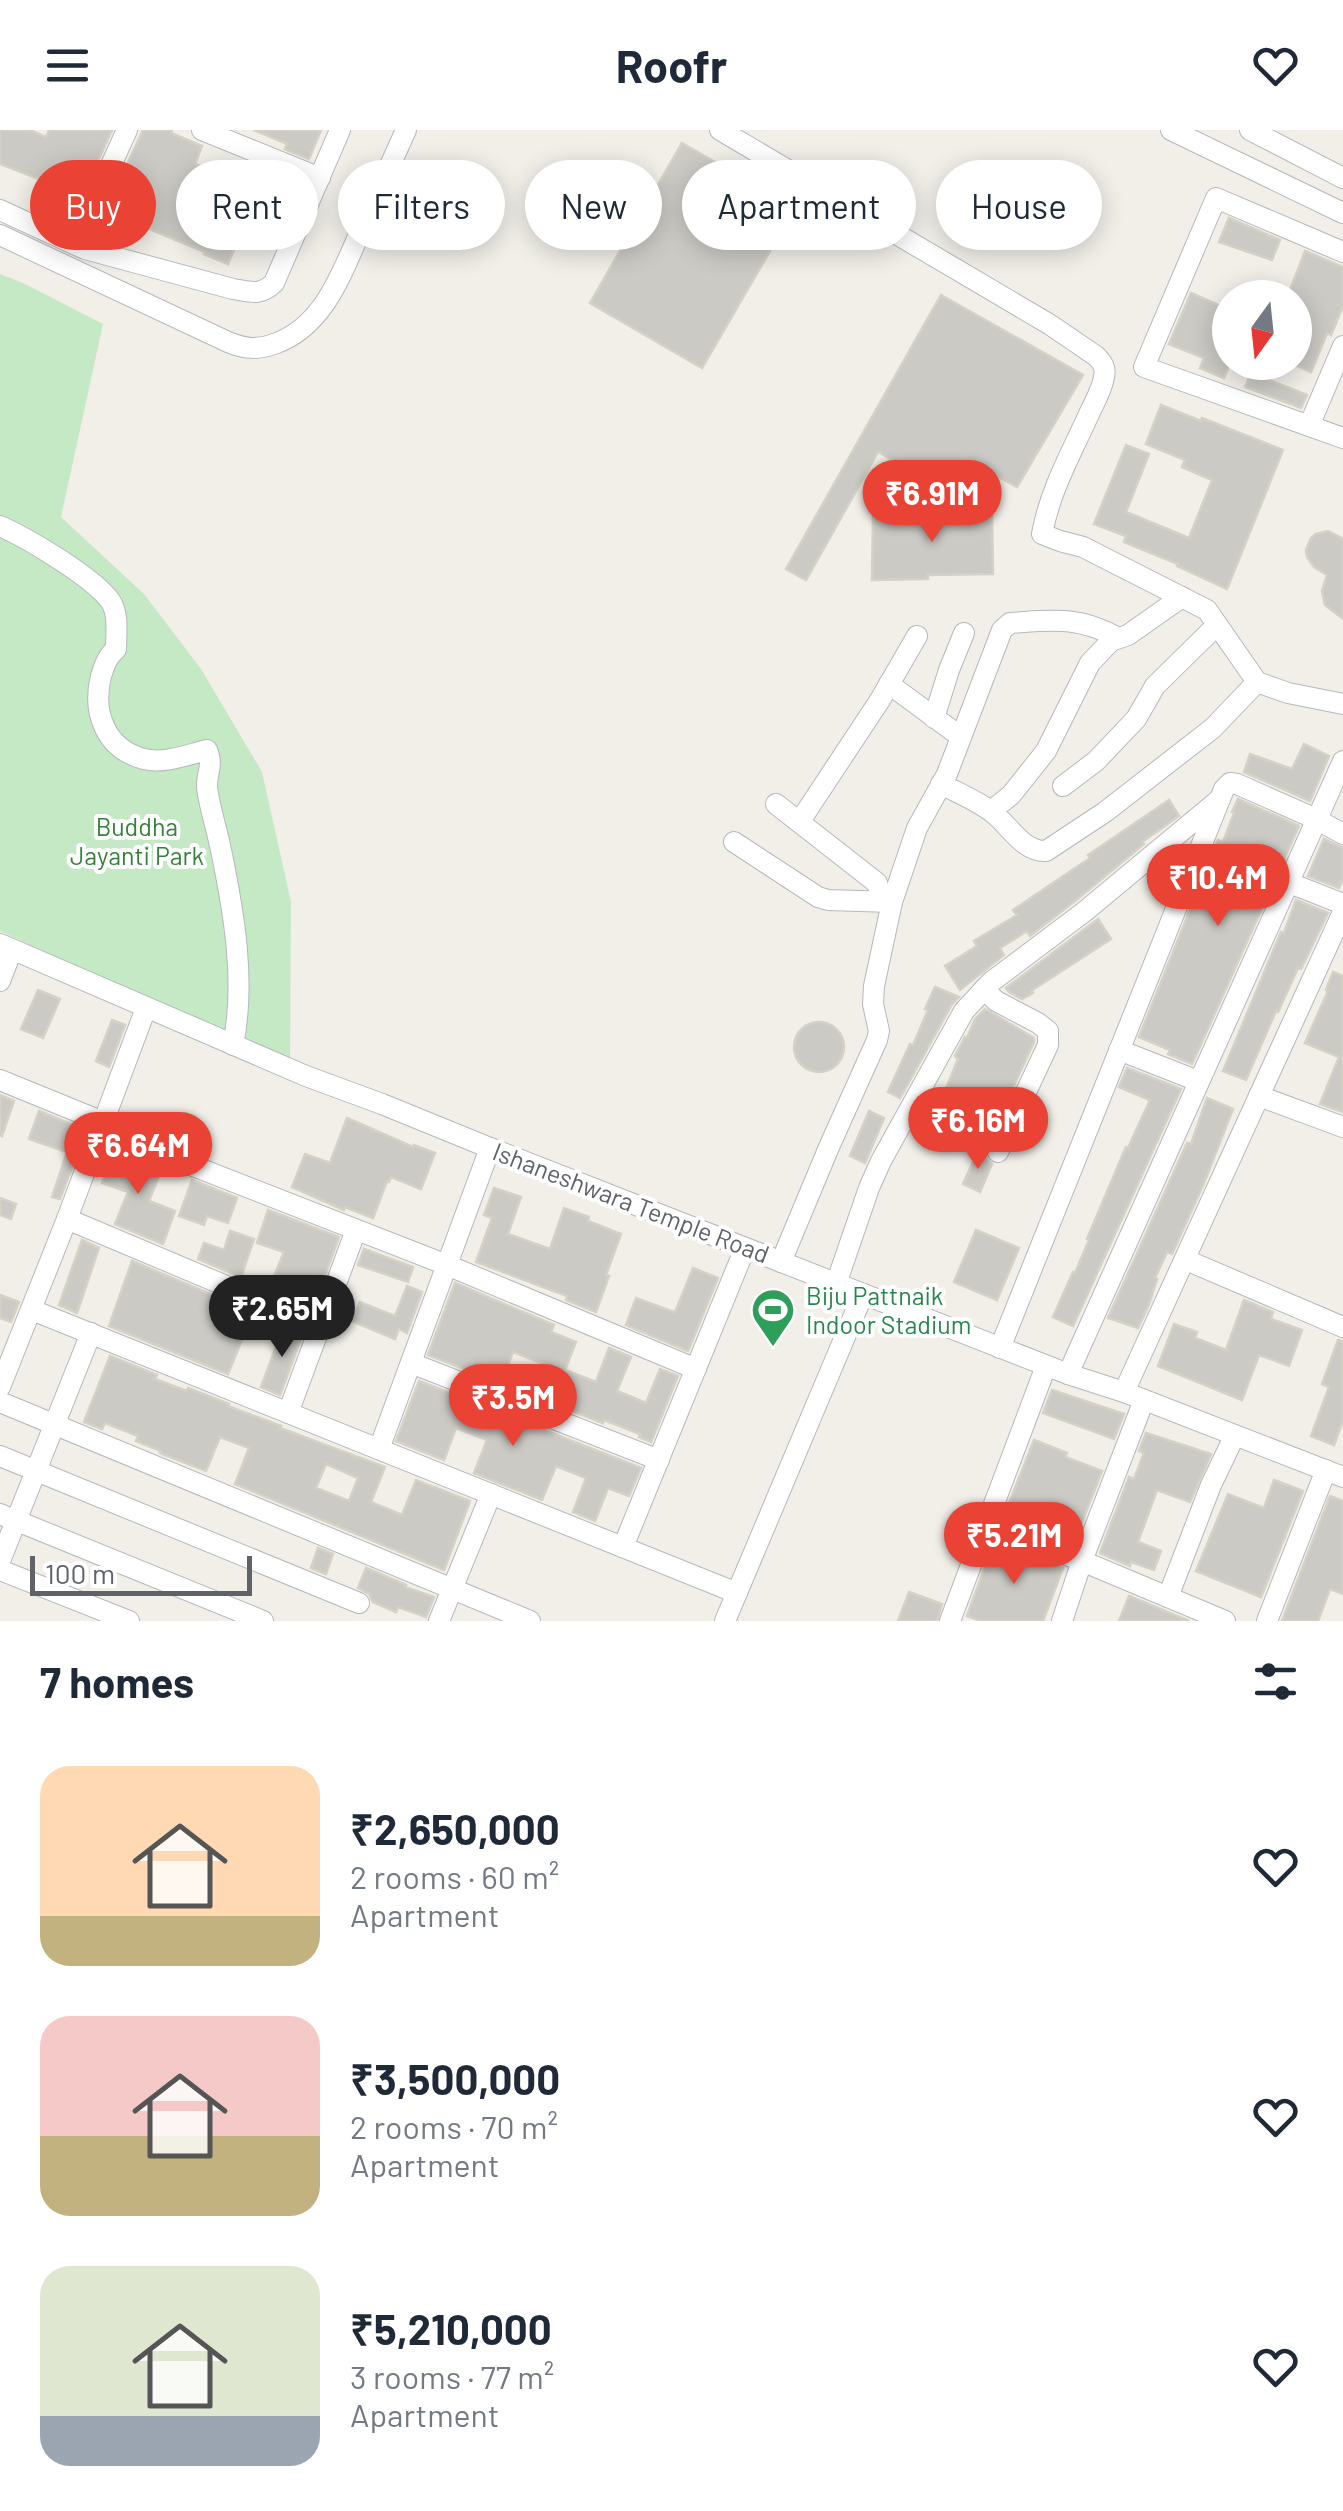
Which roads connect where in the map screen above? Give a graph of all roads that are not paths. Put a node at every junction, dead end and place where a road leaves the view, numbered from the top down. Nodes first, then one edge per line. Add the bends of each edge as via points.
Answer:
1 (127, 130) edge
2 (202, 130) edge
3 (340, 130) edge
4 (406, 130) edge
5 (720, 130) edge
6 (1171, 130) edge
7 (1250, 130) edge
8 (113, 160) edge
9 (320, 178) junction
10 (1343, 178) edge
11 (0, 210) edge
12 (1343, 213) edge
13 (30, 224) edge
14 (0, 235) edge
15 (30, 248) edge
16 (34, 250) edge
17 (96, 250) edge
18 (1343, 252) edge
19 (1343, 346) edge
20 (1309, 426) junction
21 (1343, 438) edge
22 (0, 526) edge
23 (1182, 597) junction
24 (1216, 625) junction
25 (964, 634) dead end
26 (917, 636) dead end
27 (1118, 638) junction
28 (1257, 682) junction
29 (889, 684) junction
30 (1343, 704) edge
31 (934, 718) junction
32 (962, 736) junction
33 (1343, 761) edge
34 (941, 784) junction
35 (1063, 786) dead end
36 (1221, 798) junction
37 (776, 804) dead end
38 (991, 811) junction
39 (1316, 819) junction
40 (800, 821) junction
41 (1343, 834) edge
42 (734, 842) dead end
43 (1287, 882) junction
44 (888, 902) junction
45 (1343, 904) edge
46 (1343, 912) edge
47 (6, 947) edge
48 (0, 981) edge
49 (984, 989) junction
50 (146, 1008) junction
51 (233, 1045) junction
52 (1119, 1050) junction
53 (0, 1080) edge
54 (1198, 1081) junction
55 (1259, 1096) junction
56 (102, 1126) junction
57 (1343, 1127) edge
58 (490, 1148) junction
59 (998, 1152) dead end
60 (67, 1219) junction
61 (356, 1230) junction
62 (745, 1248) junction
63 (1186, 1260) junction
64 (781, 1262) junction
65 (447, 1265) junction
66 (836, 1284) junction
67 (863, 1294) junction
68 (32, 1310) junction
69 (321, 1326) junction
70 (1343, 1327) edge
71 (91, 1334) junction
72 (1000, 1348) junction
73 (411, 1363) junction
74 (1046, 1366) junction
75 (696, 1368) junction
76 (1068, 1374) junction
77 (0, 1387) edge
78 (1134, 1396) junction
79 (0, 1402) edge
80 (288, 1413) junction
81 (56, 1425) junction
82 (1234, 1437) junction
83 (379, 1450) junction
84 (0, 1456) edge
85 (658, 1460) junction
86 (37, 1471) junction
87 (1334, 1474) edge
88 (491, 1494) junction
89 (8, 1518) edge
90 (986, 1524) junction
91 (623, 1547) junction
92 (0, 1561) edge
93 (1082, 1561) junction
94 (0, 1570) edge
95 (452, 1589) junction
96 (737, 1593) junction
97 (1168, 1597) junction
98 (360, 1603) dead end
99 (129, 1621) edge
100 (262, 1621) edge
101 (439, 1621) edge
102 (530, 1621) edge
103 (725, 1621) edge
104 (950, 1621) edge
105 (1062, 1621) edge
106 (1224, 1621) edge
107 (1266, 1621) edge

1 - 8 street
2 - 9 street
3 - 9 street
4 - 16 street via 322,310 289,338 266,346 245,349 228,342
5 - 23 street via 1103,363 1104,380 1061,470 1042,534 1084,547
6 - 12 street
7 - 10 street
9 - 17 street via 265,291 233,289
11 - 13 street
14 - 15 street
18 - 20 street via 1216,198 1144,367
19 - 20 street
20 - 21 street
22 - 51 street via 39,546 112,604 116,649 106,658 97,702 108,736 124,750 156,761 207,750 210,755 206,784 236,946
23 - 24 street via 1207,610
23 - 27 street
24 - 28 street
24 - 35 street via 1154,686 1136,719
25 - 31 street
26 - 29 street
27 - 32 street via 1098,626 1064,620 1010,622
27 - 38 street via 1090,662 1046,750
28 - 30 street
28 - 38 street via 1214,728 1046,851 1028,847
29 - 31 street
29 - 40 street
31 - 32 street
32 - 34 street
33 - 39 street
34 - 38 street
34 - 44 street
36 - 39 street via 1230,783 1237,784
36 - 49 street
36 - 52 street
37 - 40 street
39 - 41 street
39 - 43 street
40 - 44 street via 878,883
42 - 44 street via 818,897
43 - 45 street
43 - 54 street
44 - 64 street via 874,986 877,1040
46 - 55 street
47 - 48 street
47 - 50 street, Ishaneshwara Temple Road
49 - 59 street via 1049,1037
49 - 66 street via 964,1012 881,1160
50 - 51 street, Ishaneshwara Temple Road
50 - 56 street
51 - 58 street, Ishaneshwara Temple Road
52 - 54 street
52 - 72 street
53 - 56 street
54 - 76 street
55 - 57 street
55 - 63 street
56 - 60 street
56 - 61 street
58 - 62 street, Ishaneshwara Temple Road
58 - 65 street
60 - 68 street
60 - 69 street
61 - 65 street
61 - 69 street
62 - 64 street, Ishaneshwara Temple Road
62 - 75 street
63 - 70 street
63 - 78 street
64 - 66 street, Ishaneshwara Temple Road
65 - 73 street
65 - 75 street
66 - 67 street, Ishaneshwara Temple Road
67 - 72 street, Ishaneshwara Temple Road
67 - 96 street
68 - 71 street
68 - 77 street
69 - 80 street
71 - 80 street
71 - 81 street
72 - 74 street, Ishaneshwara Temple Road
73 - 83 street
73 - 85 street
74 - 76 street, Ishaneshwara Temple Road
74 - 90 street
75 - 85 street
76 - 78 street, Ishaneshwara Temple Road
78 - 82 street, Ishaneshwara Temple Road
78 - 93 street
79 - 81 street
80 - 83 street
81 - 86 street
81 - 95 street
82 - 87 street, Ishaneshwara Temple Road
82 - 97 street
83 - 88 street
84 - 86 street
85 - 91 street
86 - 89 street
86 - 98 street
87 - 107 street
88 - 91 street
88 - 95 street
89 - 92 street
89 - 100 street
90 - 93 street
90 - 104 street
91 - 96 street
93 - 97 street
93 - 105 street
94 - 99 street
95 - 101 street
95 - 102 street
96 - 103 street
97 - 106 street

